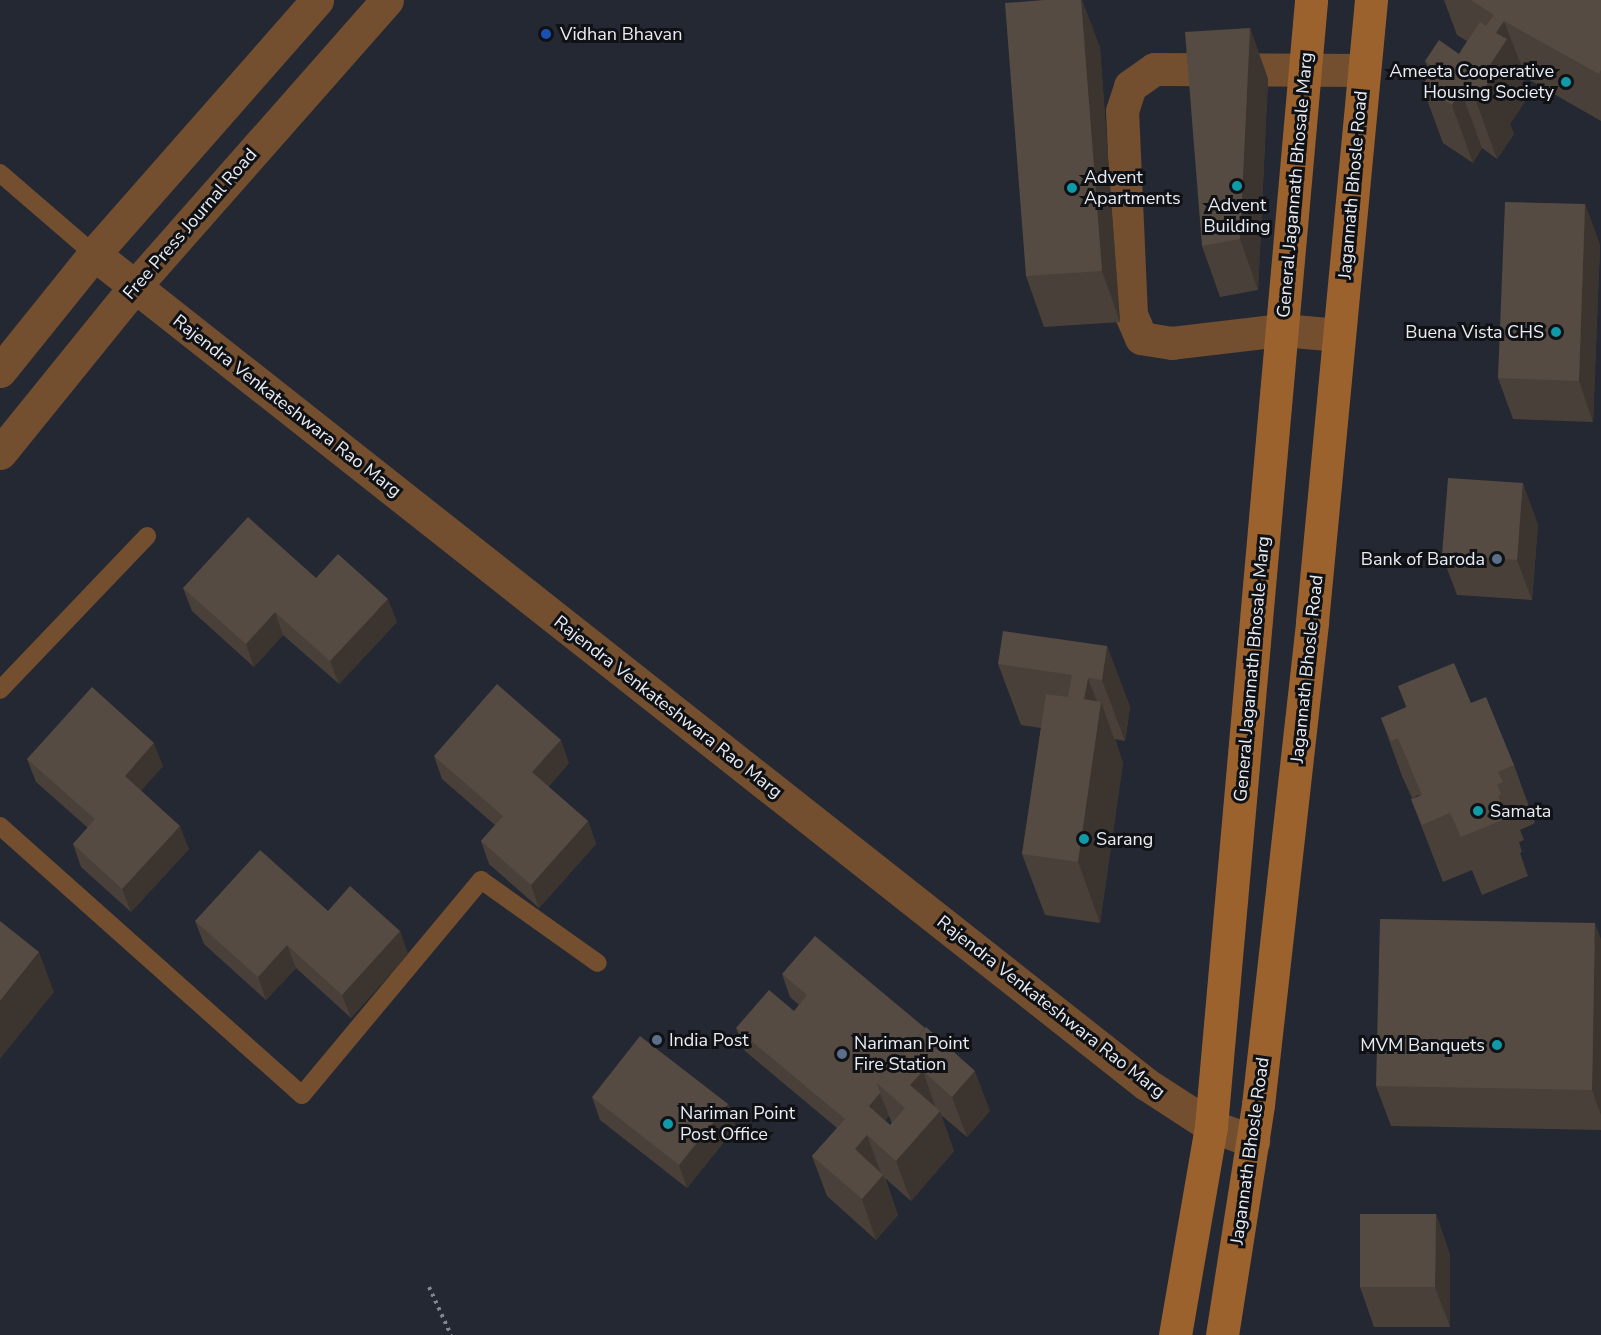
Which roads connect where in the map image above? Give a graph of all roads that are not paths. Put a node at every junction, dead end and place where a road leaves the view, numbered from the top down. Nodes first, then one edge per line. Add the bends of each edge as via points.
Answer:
1 (317, 0) edge
2 (387, 0) edge
3 (1311, 0) edge
4 (1371, 0) edge
5 (1305, 68) junction
6 (1364, 70) junction
7 (0, 173) edge
8 (94, 254) junction
9 (135, 286) junction
10 (1282, 330) junction
11 (1339, 335) junction
12 (0, 371) edge
13 (0, 453) edge
14 (147, 536) dead end
15 (0, 690) edge
16 (0, 826) edge
17 (598, 963) dead end
18 (1211, 1126) junction
19 (1253, 1141) junction
20 (1175, 1335) edge
21 (1222, 1335) edge

1 - 8 street
2 - 9 street, Free Press Journal Road
3 - 5 main road, General Jagannath Bhosale Marg
4 - 6 main road, Jagannath Bhosle Road
5 - 6 street
5 - 10 main road, General Jagannath Bhosale Marg
5 - 10 street via 1154,69 1130,86 1122,111 1131,315 1141,338 1172,343
6 - 11 main road, Jagannath Bhosle Road
7 - 8 lane
8 - 9 street, Rajendra Venkateshwara Rao Marg
8 - 12 street
9 - 13 street, Free Press Journal Road
9 - 18 street, Rajendra Venkateshwara Rao Marg via 1146,1084
10 - 11 street
10 - 18 main road, General Jagannath Bhosale Marg
11 - 19 main road, Jagannath Bhosle Road via 1312,622
14 - 15 lane
16 - 17 lane via 302,1095 481,880
18 - 19 street, Rajendra Venkateshwara Rao Marg
18 - 20 main road, General Jagannath Bhosale Marg
19 - 21 main road, Jagannath Bhosle Road

